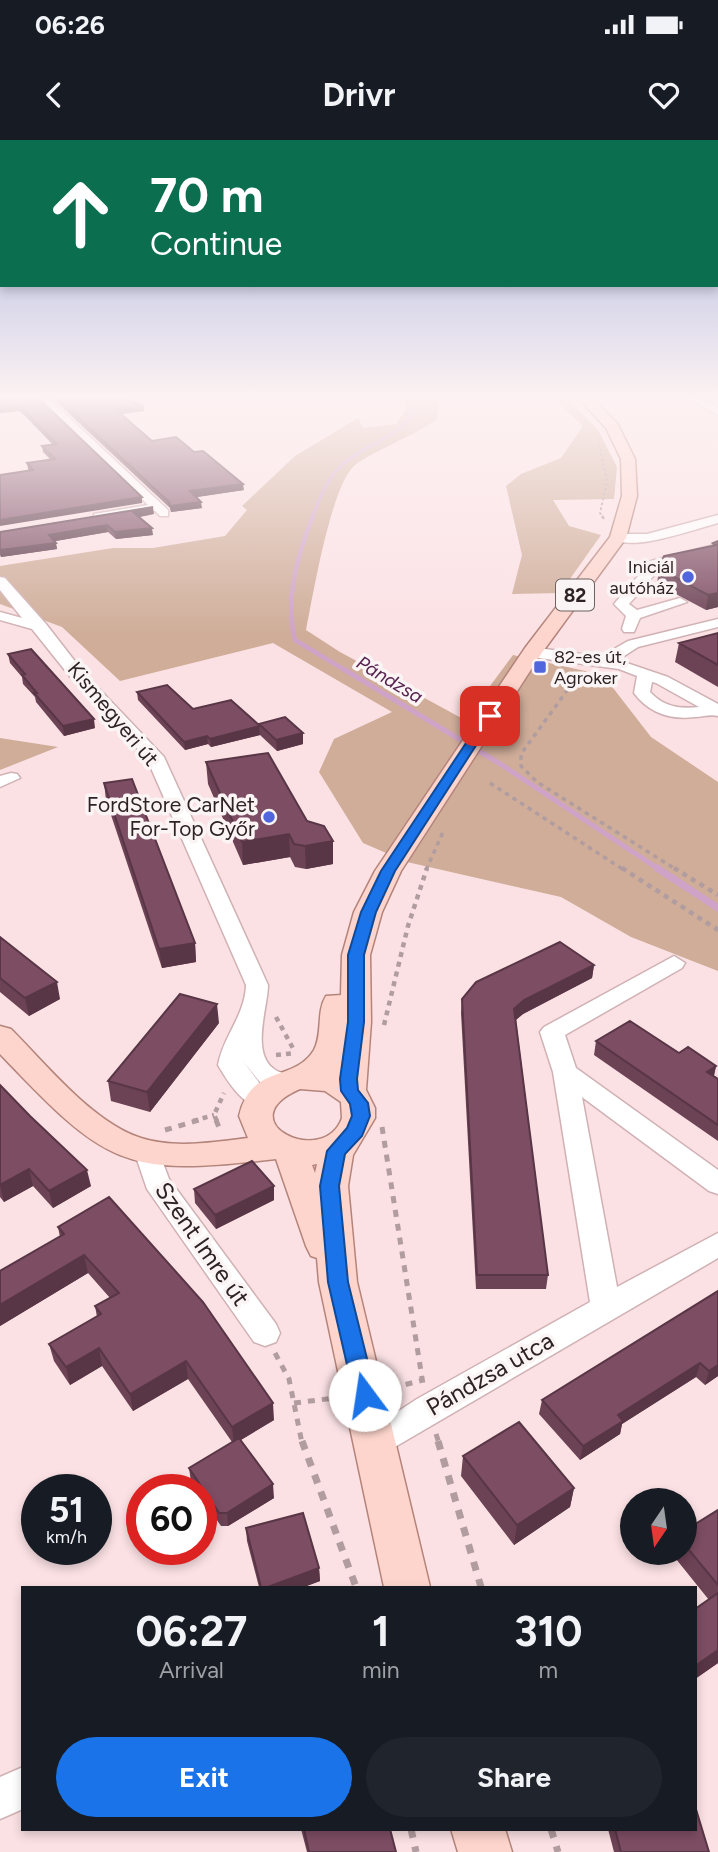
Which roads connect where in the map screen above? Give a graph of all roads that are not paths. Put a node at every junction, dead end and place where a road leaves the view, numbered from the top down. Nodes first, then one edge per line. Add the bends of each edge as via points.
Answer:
1 (123, 475) edge
2 (630, 475) edge
3 (160, 510) joint
4 (79, 520) edge
5 (717, 520) edge
6 (621, 530) junction
7 (718, 548) edge
8 (0, 582) edge
9 (680, 602) dead end
10 (634, 615) junction
11 (0, 616) edge
12 (718, 623) edge
13 (41, 626) junction
14 (649, 639) joint
15 (628, 641) junction
16 (532, 652) junction
17 (605, 661) junction
18 (646, 673) junction
19 (716, 710) edge
20 (356, 955) junction
21 (674, 964) dead end
22 (0, 1036) edge
23 (565, 1072) junction
24 (278, 1086) junction
25 (349, 1091) junction
26 (347, 1140) junction
27 (283, 1149) junction
28 (146, 1151) junction
29 (718, 1184) edge
30 (718, 1244) edge
31 (338, 1282) junction
32 (606, 1307) junction
33 (265, 1333) road end
34 (376, 1443) junction
35 (407, 1586) edge
36 (21, 1788) edge
37 (0, 1799) edge
38 (479, 1831) edge
39 (485, 1852) edge

1 - 3 street
2 - 6 main road, 82 via 632,489
3 - 4 street
5 - 6 street via 646,538
6 - 16 main road, 82
7 - 10 street via 656,564 621,604
8 - 13 street, Kismegyeri út
9 - 10 street
10 - 15 street
11 - 13 street
12 - 14 street
13 - 24 street, Kismegyeri út via 78,676 155,757 257,985 255,1011 237,1037 230,1065
14 - 15 street
15 - 17 street
16 - 17 street
16 - 20 main road, 82 via 388,871 368,912
17 - 18 street
18 - 19 street
18 - 19 street via 642,693 663,710 681,715
20 - 24 main road, 82 via 340,988 332,1050 311,1071
20 - 25 main road, 82
21 - 23 street via 552,1032
22 - 28 main road, Szent Imre út via 96,1127 129,1147
23 - 29 street
23 - 32 street
24 - 25 main road via 326,1080
24 - 27 main road, 82 via 256,1128
24 - 28 main road, Szent Imre út via 221,1136 171,1150
25 - 26 main road, 82 via 359,1103 361,1116
26 - 27 main road via 317,1152
26 - 31 main road, 82 via 337,1151 330,1186
27 - 28 main road, Szent Imre út via 200,1155
27 - 31 main road, 82
28 - 33 street, Szent Imre út via 156,1182
30 - 32 street, Pándzsa utca
31 - 34 main road, 82
32 - 34 street, Pándzsa utca
34 - 35 main road, 82
36 - 37 street
38 - 39 main road

